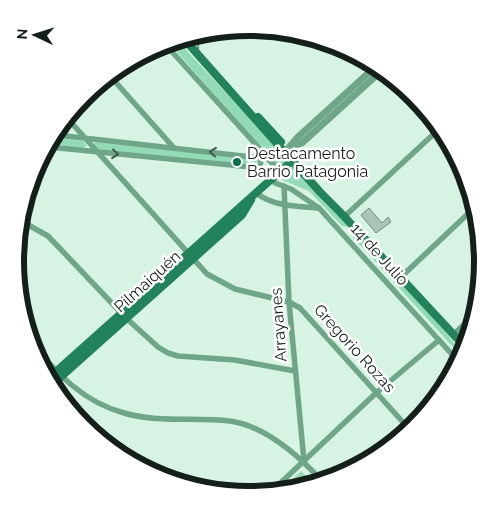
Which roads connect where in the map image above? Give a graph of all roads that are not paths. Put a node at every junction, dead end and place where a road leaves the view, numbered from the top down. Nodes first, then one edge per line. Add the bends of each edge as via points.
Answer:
1 (198, 42) edge
2 (189, 44) edge
3 (171, 50) edge
4 (198, 54) junction
5 (370, 71) edge
6 (376, 75) edge
7 (114, 81) edge
8 (71, 123) edge
9 (434, 133) edge
10 (62, 136) edge
11 (83, 138) junction
12 (54, 148) edge
13 (174, 148) junction
14 (288, 150) junction
15 (97, 152) junction
16 (262, 157) junction
17 (293, 159) junction
18 (260, 168) junction
19 (280, 171) junction
20 (271, 180) junction
21 (284, 186) junction
22 (254, 195) junction
23 (284, 205) junction
24 (319, 208) junction
25 (469, 213) edge
26 (343, 214) junction
27 (27, 224) edge
28 (190, 256) junction
29 (400, 277) junction
30 (289, 302) junction
31 (124, 316) junction
32 (466, 323) edge
33 (453, 334) junction
34 (439, 340) junction
35 (459, 341) edge
36 (453, 356) edge
37 (295, 371) junction
38 (55, 377) edge
39 (57, 378) edge
40 (376, 393) junction
41 (404, 424) edge
42 (304, 461) junction
43 (317, 475) edge
44 (280, 484) edge

1 - 4 lane
2 - 4 main road, 14 de Julio
3 - 16 street via 258,147
4 - 14 main road, 14 de Julio
5 - 14 street
6 - 14 street via 302,143
7 - 13 street
8 - 11 street, Gregorio Rozas
9 - 26 street
10 - 11 street
11 - 13 street
11 - 15 street, Gregorio Rozas
12 - 15 street
16 -> 13 street
14 - 17 main road, 14 de Julio
15 -> 18 street
15 - 28 street, Gregorio Rozas
16 - 18 street
16 - 19 street via 269,159
17 - 19 main road, Pilmaiquén
17 - 26 main road, 14 de Julio
18 - 20 street, 14 de Julio
19 - 20 main road, Pilmaiquén
20 - 21 street, 14 de Julio
20 - 22 main road, Pilmaiquén
21 - 23 street, Arrayanes
21 - 24 street, 14 de Julio
22 - 23 street
22 - 28 main road, Pilmaiquén via 242,215
23 - 24 street
23 - 30 street, Arrayanes
24 - 34 street, 14 de Julio
25 - 29 street
26 - 29 main road, 14 de Julio
27 - 31 street via 48,236
28 - 30 street, Gregorio Rozas via 220,283 256,296
28 - 31 main road, Pilmaiquén
29 - 33 main road, 14 de Julio
30 - 37 street, Arrayanes
30 - 40 street, Gregorio Rozas via 307,314
31 - 37 street via 168,353
31 - 38 main road, Pilmaiquén
32 - 33 street
33 - 35 main road, 14 de Julio
34 - 36 street, 14 de Julio
34 - 40 street
37 - 42 street, Arrayanes
39 - 42 street via 104,406 124,413 242,424
40 - 41 street, Gregorio Rozas
40 - 42 street
42 - 43 street
42 - 44 street

